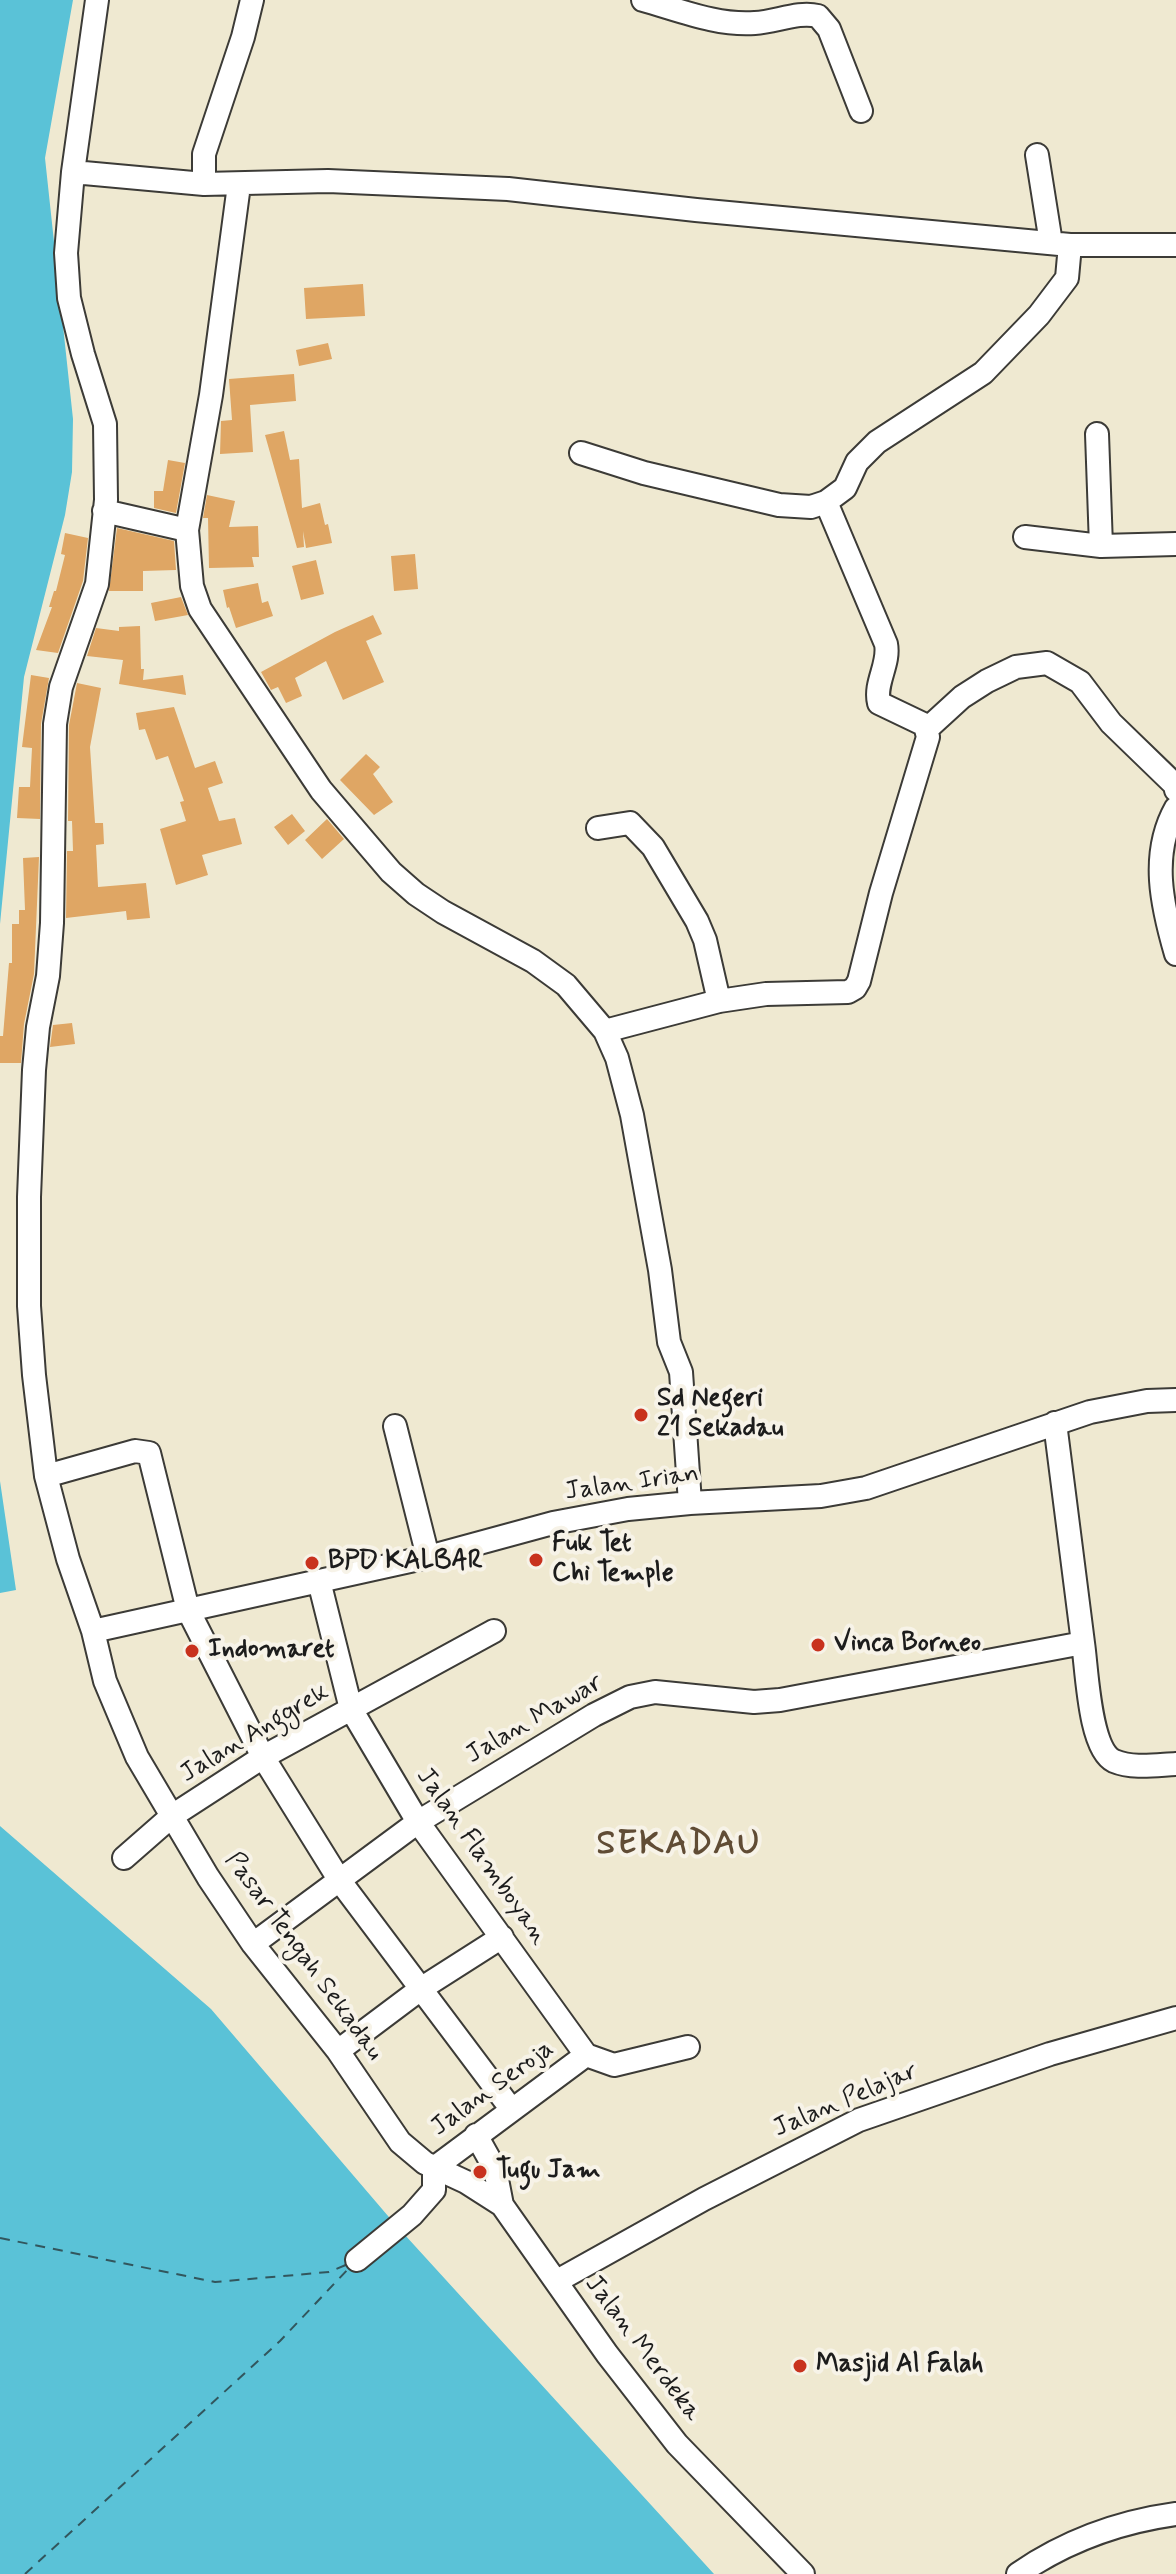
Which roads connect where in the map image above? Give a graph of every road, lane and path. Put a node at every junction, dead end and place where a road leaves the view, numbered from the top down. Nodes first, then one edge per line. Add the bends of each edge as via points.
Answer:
1 (97, 0) edge
2 (252, 0) edge
3 (643, 0) edge
4 (861, 111) dead end
5 (1037, 155) dead end
6 (73, 172) junction
7 (204, 184) junction
8 (239, 185) junction
9 (1060, 244) junction
10 (1176, 245) edge
11 (1097, 434) dead end
12 (581, 453) dead end
13 (826, 502) junction
14 (104, 511) junction
15 (187, 530) junction
16 (1025, 537) dead end
17 (1176, 544) edge
18 (1101, 546) junction
19 (927, 729) junction
20 (1176, 790) edge
21 (1176, 808) edge
22 (598, 828) dead end
23 (1176, 954) edge
24 (719, 1001) junction
25 (605, 1031) junction
26 (1176, 1400) edge
27 (1055, 1423) junction
28 (395, 1426) dead end
29 (46, 1476) junction
30 (690, 1503) junction
31 (428, 1557) junction
32 (319, 1581) junction
33 (188, 1610) junction
34 (93, 1631) junction
35 (494, 1631) dead end
36 (1083, 1643) junction
37 (351, 1709) junction
38 (263, 1757) junction
39 (1176, 1764) edge
40 (172, 1816) junction
41 (418, 1822) junction
42 (124, 1858) dead end
43 (340, 1881) junction
44 (502, 1937) junction
45 (253, 1944) junction
46 (422, 1988) junction
47 (1176, 2018) edge
48 (688, 2047) dead end
49 (338, 2051) junction
50 (586, 2055) junction
51 (512, 2110) junction
52 (476, 2135) junction
53 (434, 2168) junction
54 (502, 2205) junction
55 (357, 2260) dead end
56 (557, 2281) junction
57 (1176, 2514) edge
58 (803, 2574) edge
59 (1018, 2574) edge

1 - 6 street, Pasar Tengah Sekadau
2 - 7 street via 204,154
3 - 4 street via 743,23 818,16 829,29
5 - 9 street
6 - 7 street
6 - 14 street, Pasar Tengah Sekadau via 68,283 105,424
7 - 8 street
8 - 9 street via 328,181 508,189
8 - 15 street
9 - 10 street
9 - 13 street via 1067,278 1039,315 983,373 877,442 857,462 845,488
11 - 18 street
12 - 13 street via 779,505 811,507
13 - 19 street via 886,644 879,703
14 - 15 street
14 - 29 street, Pasar Tengah Sekadau via 97,584 61,687 55,724 52,923 33,1085 29,1306
15 - 25 street via 192,586 200,609 353,830 416,894 566,985
16 - 18 street
17 - 18 street
19 - 20 street via 987,681 1016,667 1047,663 1080,682 1111,723
19 - 24 street via 855,988
21 - 23 street via 1159,858
22 - 24 street via 630,823 653,847 702,931
24 - 25 street
25 - 30 street via 632,1115 669,1342 681,1372
26 - 27 street, Jalan Irian via 1114,1406
27 - 30 street, Jalan Irian via 856,1490
27 - 36 street
28 - 31 street
29 - 33 street via 135,1451 149,1453
29 - 34 street, Pasar Tengah Sekadau
30 - 31 street, Jalan Irian via 553,1523
31 - 32 street, Jalan Irian
32 - 33 street, Jalan Irian
32 - 37 street, Jalan Flamboyan
33 - 34 street, Jalan Irian
33 - 38 street
34 - 40 street, Pasar Tengah Sekadau via 105,1681 137,1757
35 - 37 street, Jalan Anggrek
36 - 39 street via 1104,1752 1135,1766
36 - 41 street, Jalan Mawar via 780,1700 645,1693 594,1715
37 - 38 street, Jalan Anggrek
37 - 41 street, Jalan Flamboyan
38 - 40 street, Jalan Anggrek
38 - 43 street
40 - 42 street, Jalan Anggrek
40 - 45 street, Pasar Tengah Sekadau
41 - 43 street, Jalan Mawar
41 - 44 street, Jalan Flamboyan
43 - 45 street, Jalan Mawar
43 - 46 street
44 - 46 street
44 - 50 street, Jalan Flamboyan
45 - 49 street, Pasar Tengah Sekadau
46 - 49 street
46 - 51 street
47 - 56 street, Jalan Pelajar via 1050,2054 859,2120
48 - 50 street via 623,2064
49 - 53 street, Pasar Tengah Sekadau via 400,2142
50 - 51 street, Jalan Seroja
51 - 52 street, Jalan Seroja
52 - 53 street, Jalan Seroja
52 - 54 street via 495,2169
53 - 54 street, Jalan Merdeka
53 - 55 street via 434,2190
54 - 56 street, Jalan Merdeka
56 - 58 street, Jalan Merdeka via 677,2444
57 - 59 street via 1139,2519 1091,2535

